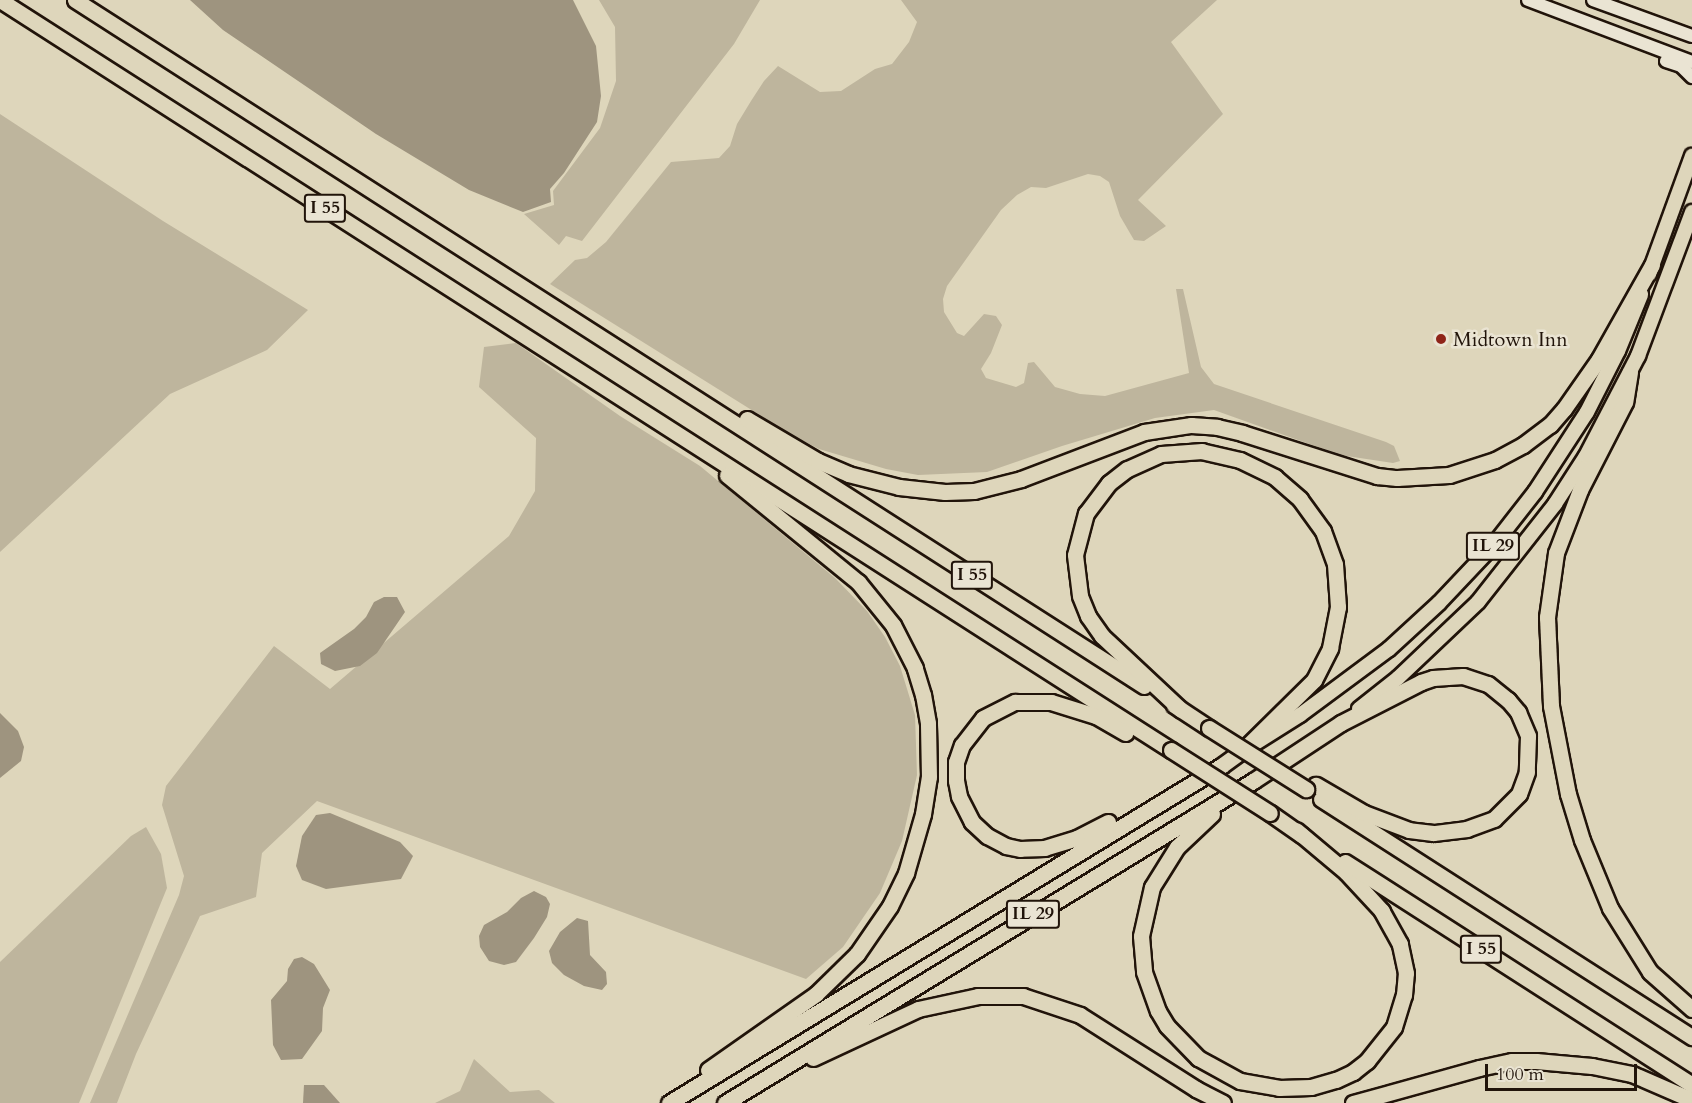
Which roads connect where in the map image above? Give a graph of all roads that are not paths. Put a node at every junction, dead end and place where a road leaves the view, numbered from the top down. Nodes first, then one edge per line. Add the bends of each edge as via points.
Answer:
1 (0, 0) edge
2 (75, 0) edge
3 (1528, 0) edge
4 (1593, 0) edge
5 (1688, 33) edge
6 (1641, 43) junction
7 (1692, 62) edge
8 (1692, 77) edge
9 (1692, 156) edge
10 (1692, 212) edge
11 (1652, 265) junction
12 (1630, 372) junction
13 (738, 419) junction
14 (704, 452) junction
15 (1181, 710) junction
16 (1341, 723) junction
17 (1242, 751) junction
18 (1169, 752) junction
19 (1253, 781) junction
20 (1311, 787) junction
21 (1145, 811) junction
22 (1296, 830) junction
23 (1692, 1009) edge
24 (1692, 1037) edge
25 (756, 1084) junction
26 (1692, 1085) edge
27 (1692, 1100) edge
28 (668, 1103) edge
29 (725, 1103) edge
30 (1223, 1103) edge
31 (1353, 1103) edge

1 - 14 highway, I 55
2 - 13 highway, I 55 via 678,386 724,405
3 - 6 main road
4 - 5 main road
6 - 7 main road
6 - 8 main road via 1660,59 1681,66
9 - 11 main road, IL 29
10 - 12 main road, IL 29
11 - 13 highway via 1599,359 1550,424 1522,446 1495,460 1449,475 1377,476 1242,433 1191,425 1144,432 1021,479 975,491 917,489 848,474
11 - 17 main road, IL 29 via 1618,351 1587,412 1535,492 1492,547 1380,657
12 - 16 main road, IL 29 via 1580,465 1502,574 1426,653
12 - 23 highway via 1625,402 1580,490 1556,553 1547,617 1551,706 1568,794 1610,908 1650,972
13 - 15 highway, I 55
14 - 18 highway, I 55
14 - 28 highway via 858,582 893,625 915,668 923,695 929,777 906,873 890,906 857,954 816,994 724,1057
15 - 17 highway via 1119,653 1093,622 1080,596 1075,555 1086,513 1109,483 1127,469 1161,454 1202,451 1257,466 1300,499 1323,531 1338,583 1335,627 1314,680
15 - 20 highway, I 55, bridge via 1262,762
16 - 19 highway, IL 29
16 - 20 highway via 1427,680 1449,676 1476,680 1497,691 1518,712 1528,736 1527,772 1519,794 1504,811 1481,826 1452,832 1409,830 1389,824
17 - 21 highway, IL 29
18 - 21 highway via 1096,716 1035,700 1015,702 983,718 962,745 956,762 959,796 972,822 1006,846 1045,849 1077,838 1121,814
18 - 22 highway, I 55, bridge
19 - 22 highway via 1194,829 1165,862 1147,902 1141,951 1150,993 1176,1037 1220,1073 1251,1084 1279,1088 1311,1087 1336,1080 1367,1061 1394,1027 1406,973 1400,944 1382,911 1346,872
19 - 25 highway, IL 29
20 - 24 highway, I 55
21 - 28 highway, IL 29
22 - 26 highway, I 55
25 - 29 highway, IL 29
25 - 30 highway via 918,1009 952,1000 999,995 1023,996 1080,1015
27 - 31 highway via 1632,1074 1592,1066 1512,1061

